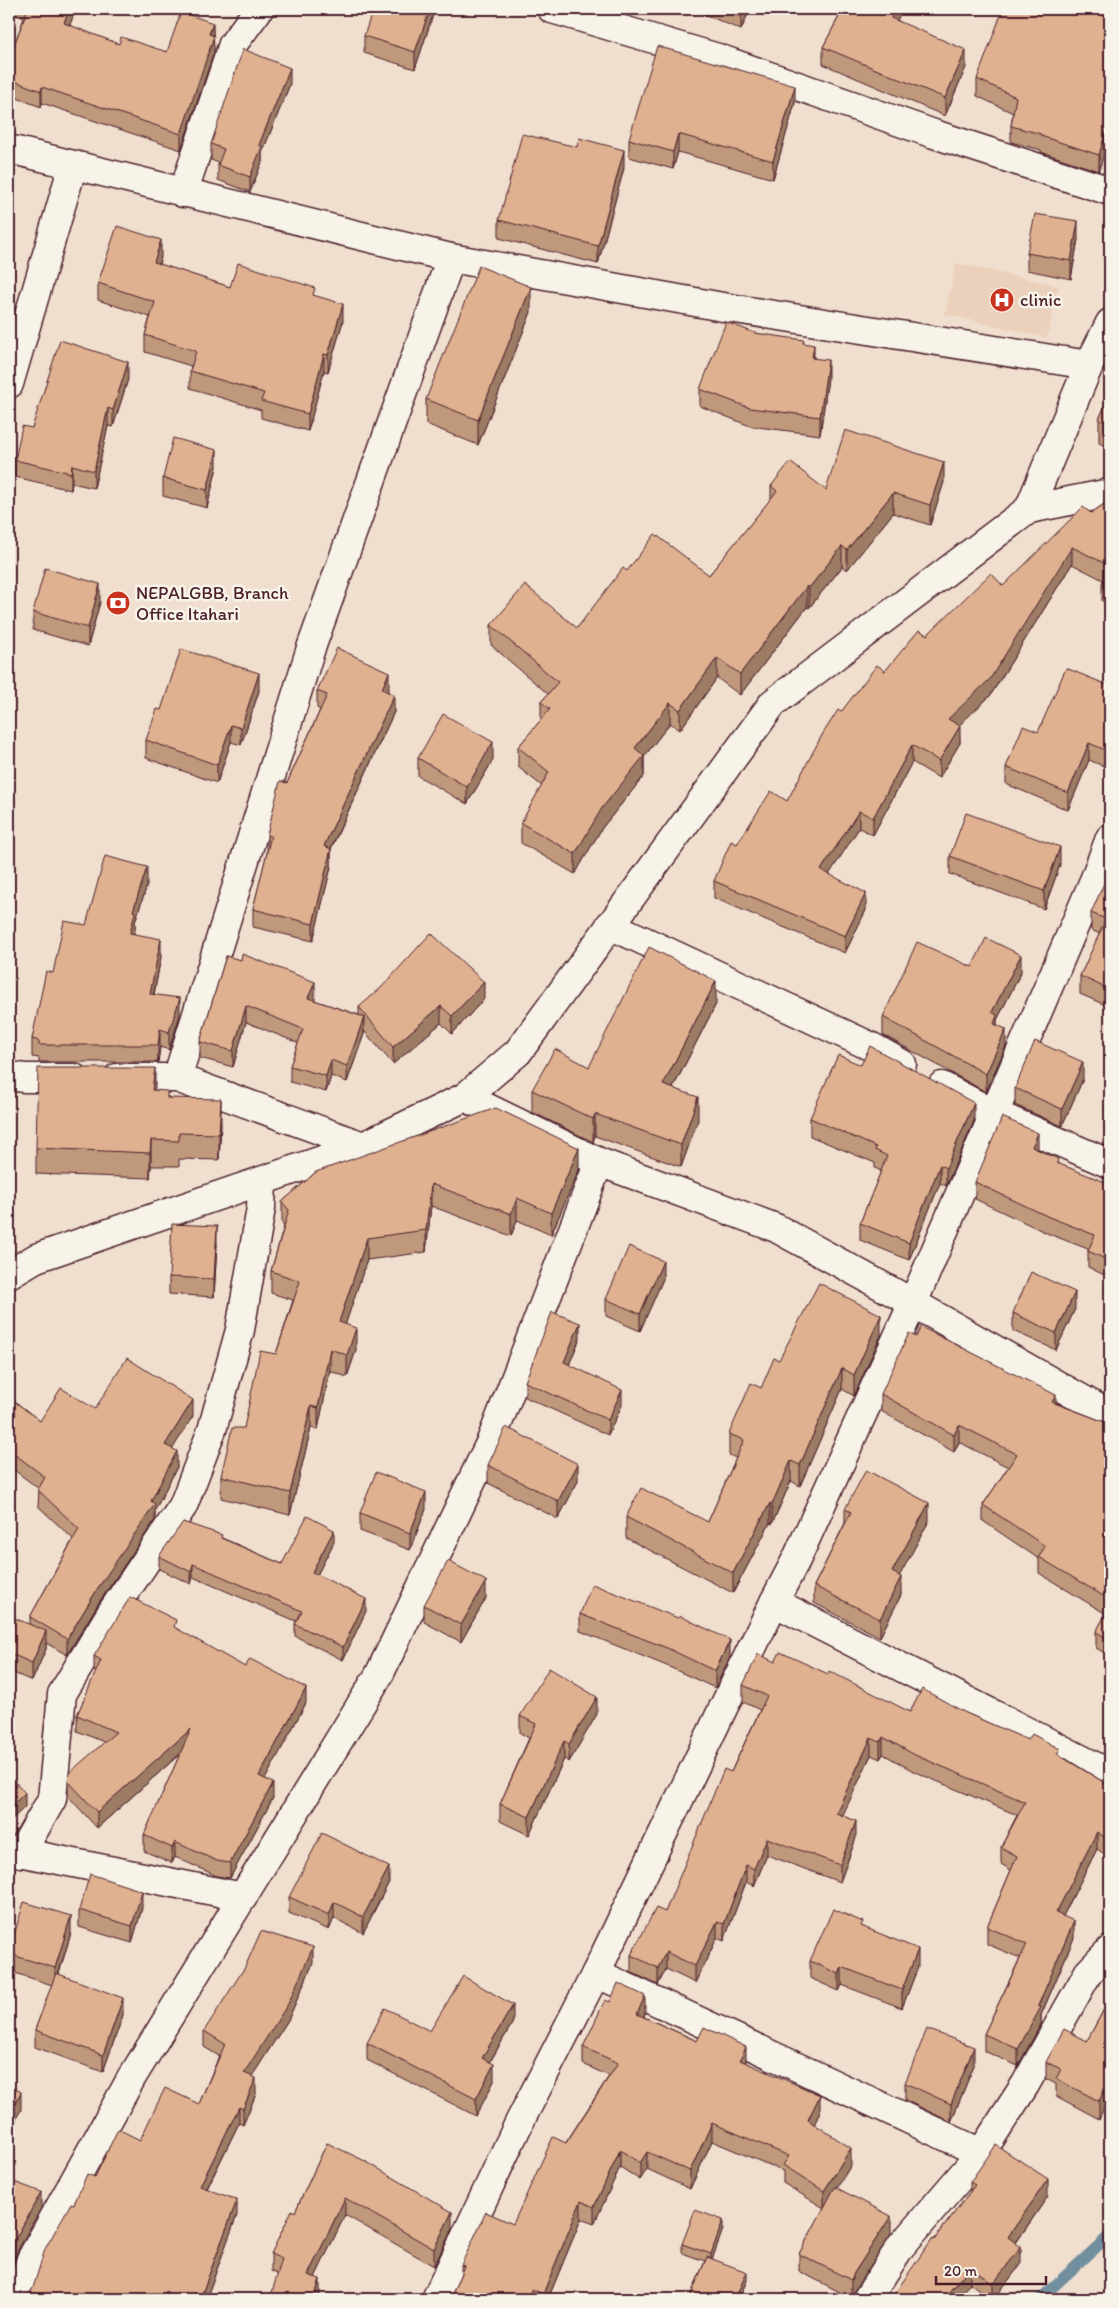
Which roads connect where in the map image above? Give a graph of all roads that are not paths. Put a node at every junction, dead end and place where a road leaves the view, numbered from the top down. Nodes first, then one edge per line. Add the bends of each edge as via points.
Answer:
1 (259, 9) edge
2 (552, 9) edge
3 (9, 149) edge
4 (73, 165) junction
5 (183, 192) junction
6 (1110, 192) edge
7 (451, 258) junction
8 (1110, 323) edge
9 (1089, 365) junction
10 (9, 384) edge
11 (1110, 493) edge
12 (1029, 509) junction
13 (1110, 838) edge
14 (1103, 881) edge
15 (610, 925) junction
16 (9, 1076) edge
17 (176, 1078) junction
18 (465, 1097) junction
19 (992, 1113) junction
20 (363, 1146) junction
21 (598, 1162) junction
22 (1110, 1164) edge
23 (262, 1181) junction
24 (9, 1274) edge
25 (913, 1303) junction
26 (1110, 1415) edge
27 (774, 1602) junction
28 (1110, 1774) edge
29 (15, 1852) edge
30 (243, 1897) junction
31 (1110, 1950) edge
32 (596, 1973) junction
33 (981, 2152) junction
34 (18, 2299) edge
35 (436, 2299) edge
36 (867, 2299) edge

1 - 5 street via 233,44
2 - 6 street via 718,58
3 - 4 street
4 - 5 street
4 - 10 street
5 - 7 street
7 - 9 street via 723,307
7 - 17 street via 310,651
8 - 9 street
9 - 12 street
11 - 12 street
12 - 15 street via 773,703
13 - 14 street
14 - 19 street
15 - 18 street via 518,1052
15 - 19 street via 872,1047
16 - 17 street
17 - 20 street
18 - 20 street
18 - 21 street
19 - 22 street
19 - 25 street
20 - 23 street
21 - 25 street via 776,1228
21 - 30 street via 491,1441 383,1666
23 - 24 street via 36,1258
23 - 29 street via 261,1208 240,1330 212,1430 183,1506 111,1613 62,1694 52,1799
25 - 26 street
25 - 27 street
27 - 28 street
27 - 32 street
29 - 30 street
30 - 34 street via 127,2086 32,2258
31 - 33 street via 1088,1973 1025,2085
32 - 33 street
32 - 35 street via 519,2123
33 - 36 street via 901,2246

